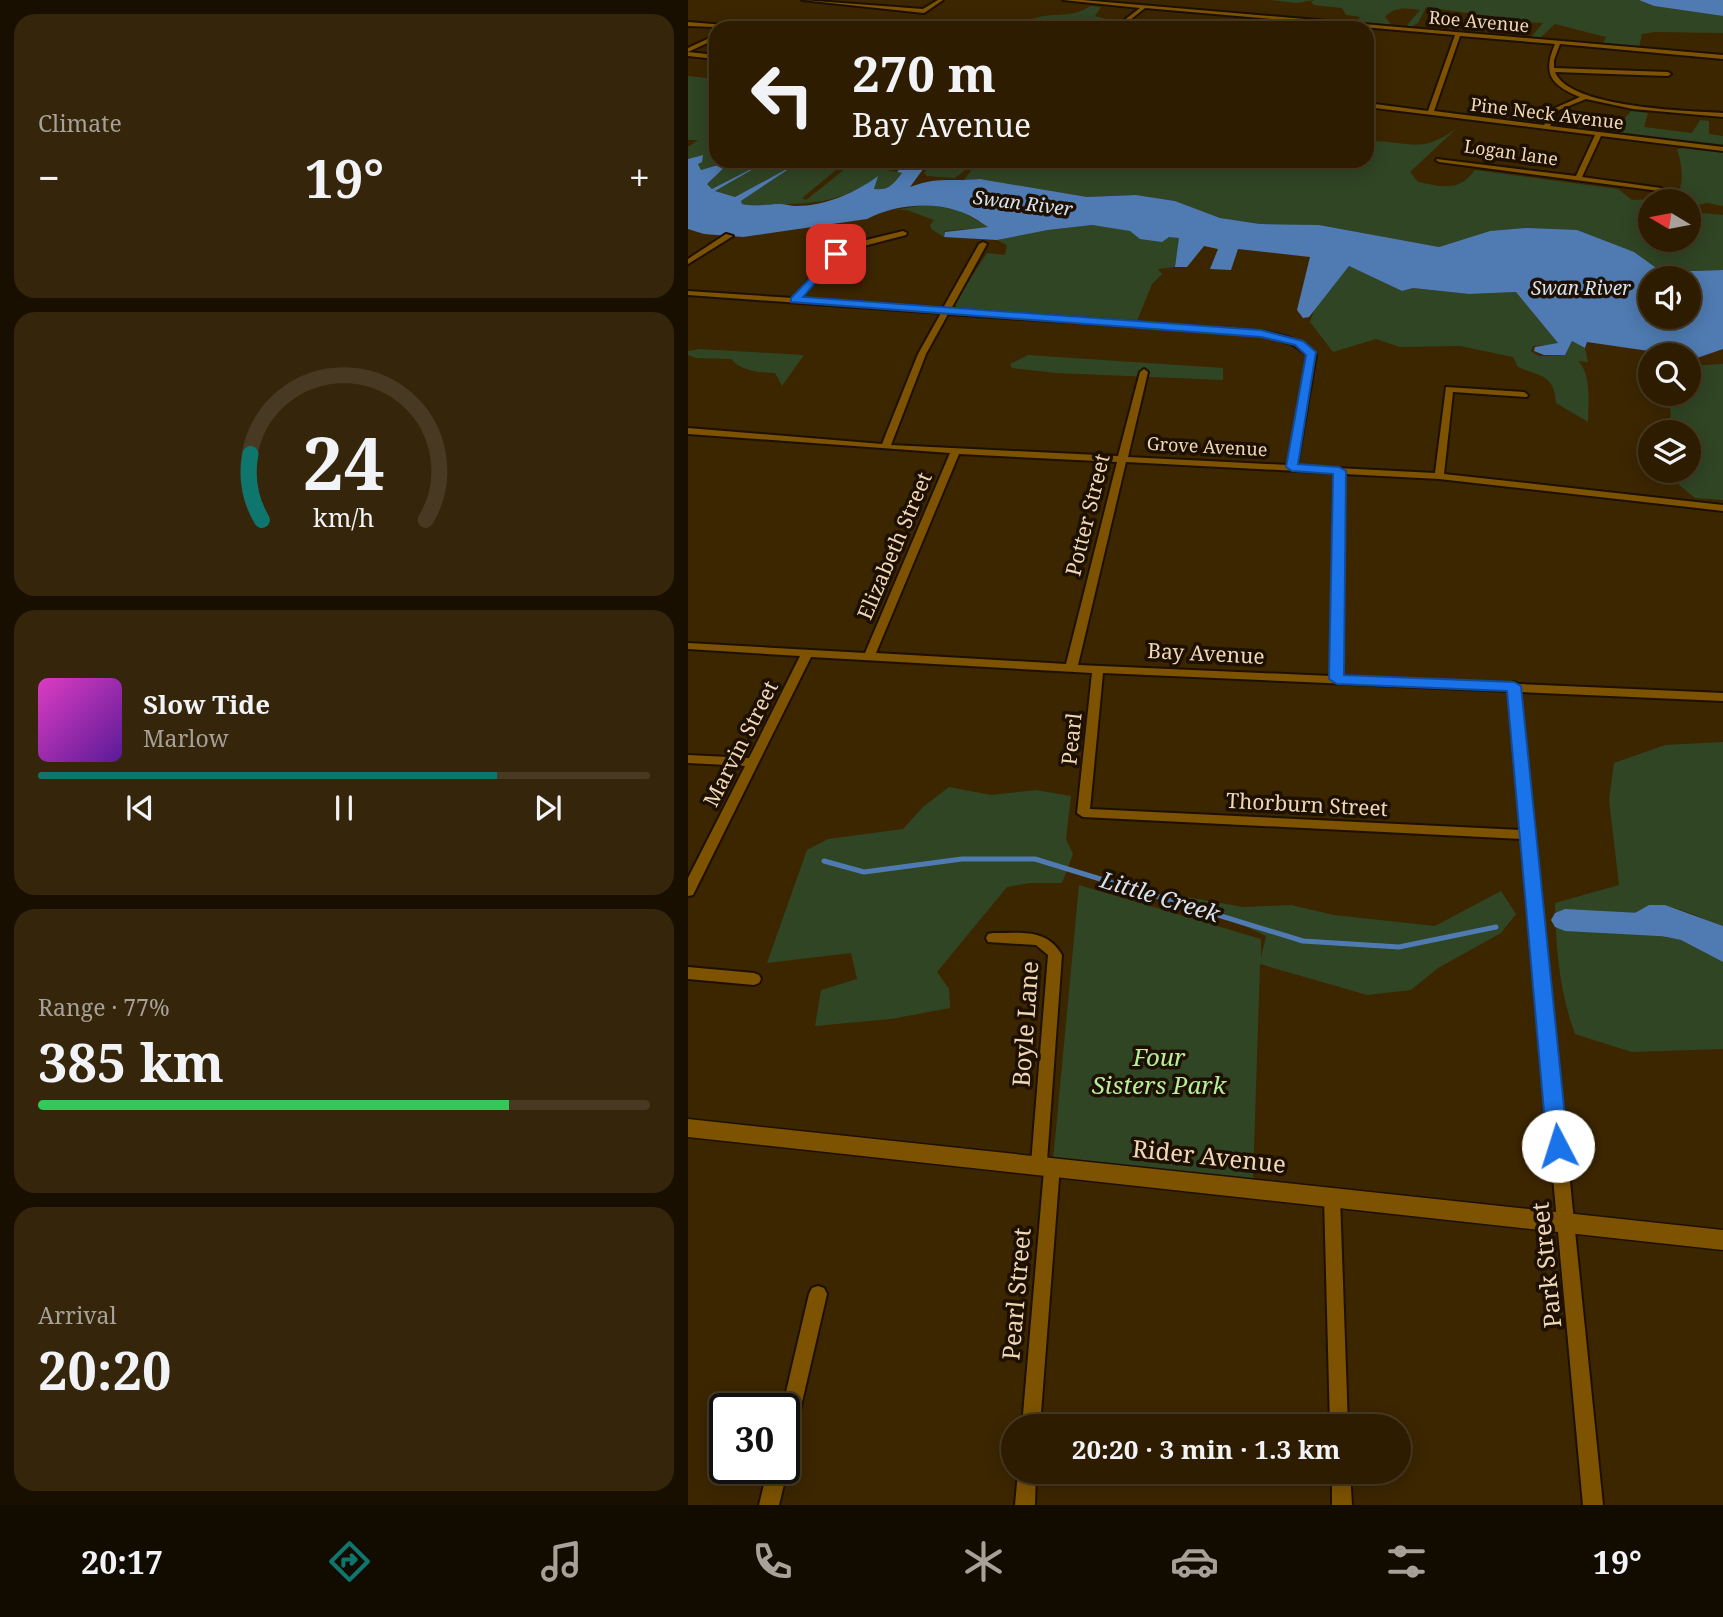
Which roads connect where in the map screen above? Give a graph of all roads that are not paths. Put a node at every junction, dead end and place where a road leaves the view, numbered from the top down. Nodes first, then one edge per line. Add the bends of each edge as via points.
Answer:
1 (804, 0) edge
2 (941, 0) edge
3 (1065, 0) edge
4 (1144, 7) junction
5 (1126, 21) edge
6 (1304, 21) edge
7 (688, 23) edge
8 (709, 25) edge
9 (1374, 27) edge
10 (1458, 34) junction
11 (709, 41) edge
12 (1558, 43) junction
13 (688, 52) edge
14 (709, 56) edge
15 (1723, 57) edge
16 (1551, 70) junction
17 (1668, 74) dead end
18 (1585, 97) junction
19 (1374, 106) edge
20 (1430, 114) junction
21 (1723, 115) edge
22 (1546, 128) junction
23 (1599, 134) junction
24 (1723, 149) edge
25 (1439, 160) dead end
26 (1578, 178) junction
27 (1659, 189) dead end
28 (903, 233) dead end
29 (729, 236) dead end
30 (983, 244) dead end
31 (688, 262) edge
32 (688, 293) edge
33 (795, 300) junction
34 (944, 312) junction
35 (1144, 372) dead end
36 (1524, 395) dead end
37 (688, 431) edge
38 (885, 447) junction
39 (956, 450) junction
40 (1122, 459) junction
41 (1292, 467) junction
42 (1339, 471) junction
43 (1439, 477) junction
44 (1723, 508) edge
45 (688, 646) edge
46 (808, 652) junction
47 (869, 656) junction
48 (1071, 668) junction
49 (1098, 668) junction
50 (1337, 679) junction
51 (1514, 686) junction
52 (1723, 697) edge
53 (688, 759) edge
54 (754, 762) junction
55 (1083, 813) joint
56 (1529, 835) junction
57 (688, 891) edge
58 (993, 938) dead end
59 (688, 973) edge
60 (754, 979) dead end
61 (688, 1128) edge
62 (1045, 1165) junction
63 (1332, 1197) junction
64 (1565, 1222) junction
65 (1723, 1240) edge
66 (818, 1294) dead end
67 (795, 1393) edge
68 (1032, 1414) edge
69 (1339, 1414) edge
70 (774, 1484) edge
71 (1026, 1484) edge
72 (1341, 1484) edge
73 (769, 1505) edge
74 (1025, 1505) edge
75 (1342, 1505) edge
76 (1593, 1505) edge

1 - 2 street via 924,11
3 - 4 street, Roe Avenue
4 - 5 street
4 - 6 street, Roe Avenue
7 - 8 street
9 - 10 street, Roe Avenue
10 - 12 street, Roe Avenue
10 - 20 street
11 - 13 street
12 - 15 street, Roe Avenue
12 - 16 street
13 - 14 street
16 - 17 street
16 - 18 street via 1558,83
18 - 21 street via 1641,108
18 - 22 street via 1557,109
19 - 20 street, Pine Neck Avenue
20 - 22 street, Pine Neck Avenue
22 - 23 street, Pine Neck Avenue
23 - 24 street, Pine Neck Avenue
23 - 26 street
25 - 26 street, Logan lane
26 - 27 street, Logan lane
28 - 33 street via 836,254
29 - 31 street
30 - 34 street
32 - 33 street
33 - 34 street
34 - 38 street via 921,354
34 - 41 street via 1261,333 1299,343 1312,355
35 - 40 street, Potter Street
36 - 43 street via 1449,389
37 - 38 street, Grove Avenue
38 - 39 street, Grove Avenue
39 - 40 street, Grove Avenue
39 - 47 street, Elizabeth Street
40 - 41 street, Grove Avenue
40 - 48 street, Potter Street
41 - 42 street, Grove Avenue
42 - 43 street, Grove Avenue
42 - 50 street
43 - 44 street, Grove Avenue
45 - 46 street, Bay Avenue
46 - 47 street, Bay Avenue
46 - 54 street, Marvin Street
47 - 48 street, Bay Avenue
48 - 49 street, Bay Avenue
49 - 50 street, Bay Avenue
49 - 55 street, Pearl
50 - 51 street, Bay Avenue
51 - 52 street, Bay Avenue
51 - 56 street, Park Street
53 - 54 street
54 - 57 street, Marvin Street
55 - 56 street, Thorburn Street
56 - 64 street, Park Street
58 - 62 street, Boyle Lane via 1044,942 1055,955
59 - 60 street
61 - 62 street, Rider Avenue
62 - 63 street, Rider Avenue
62 - 68 street, Pearl Street
63 - 64 street, Rider Avenue
63 - 69 street
64 - 65 street, Rider Avenue
64 - 76 street, Park Street
66 - 67 street
70 - 73 street
71 - 74 street
72 - 75 street

